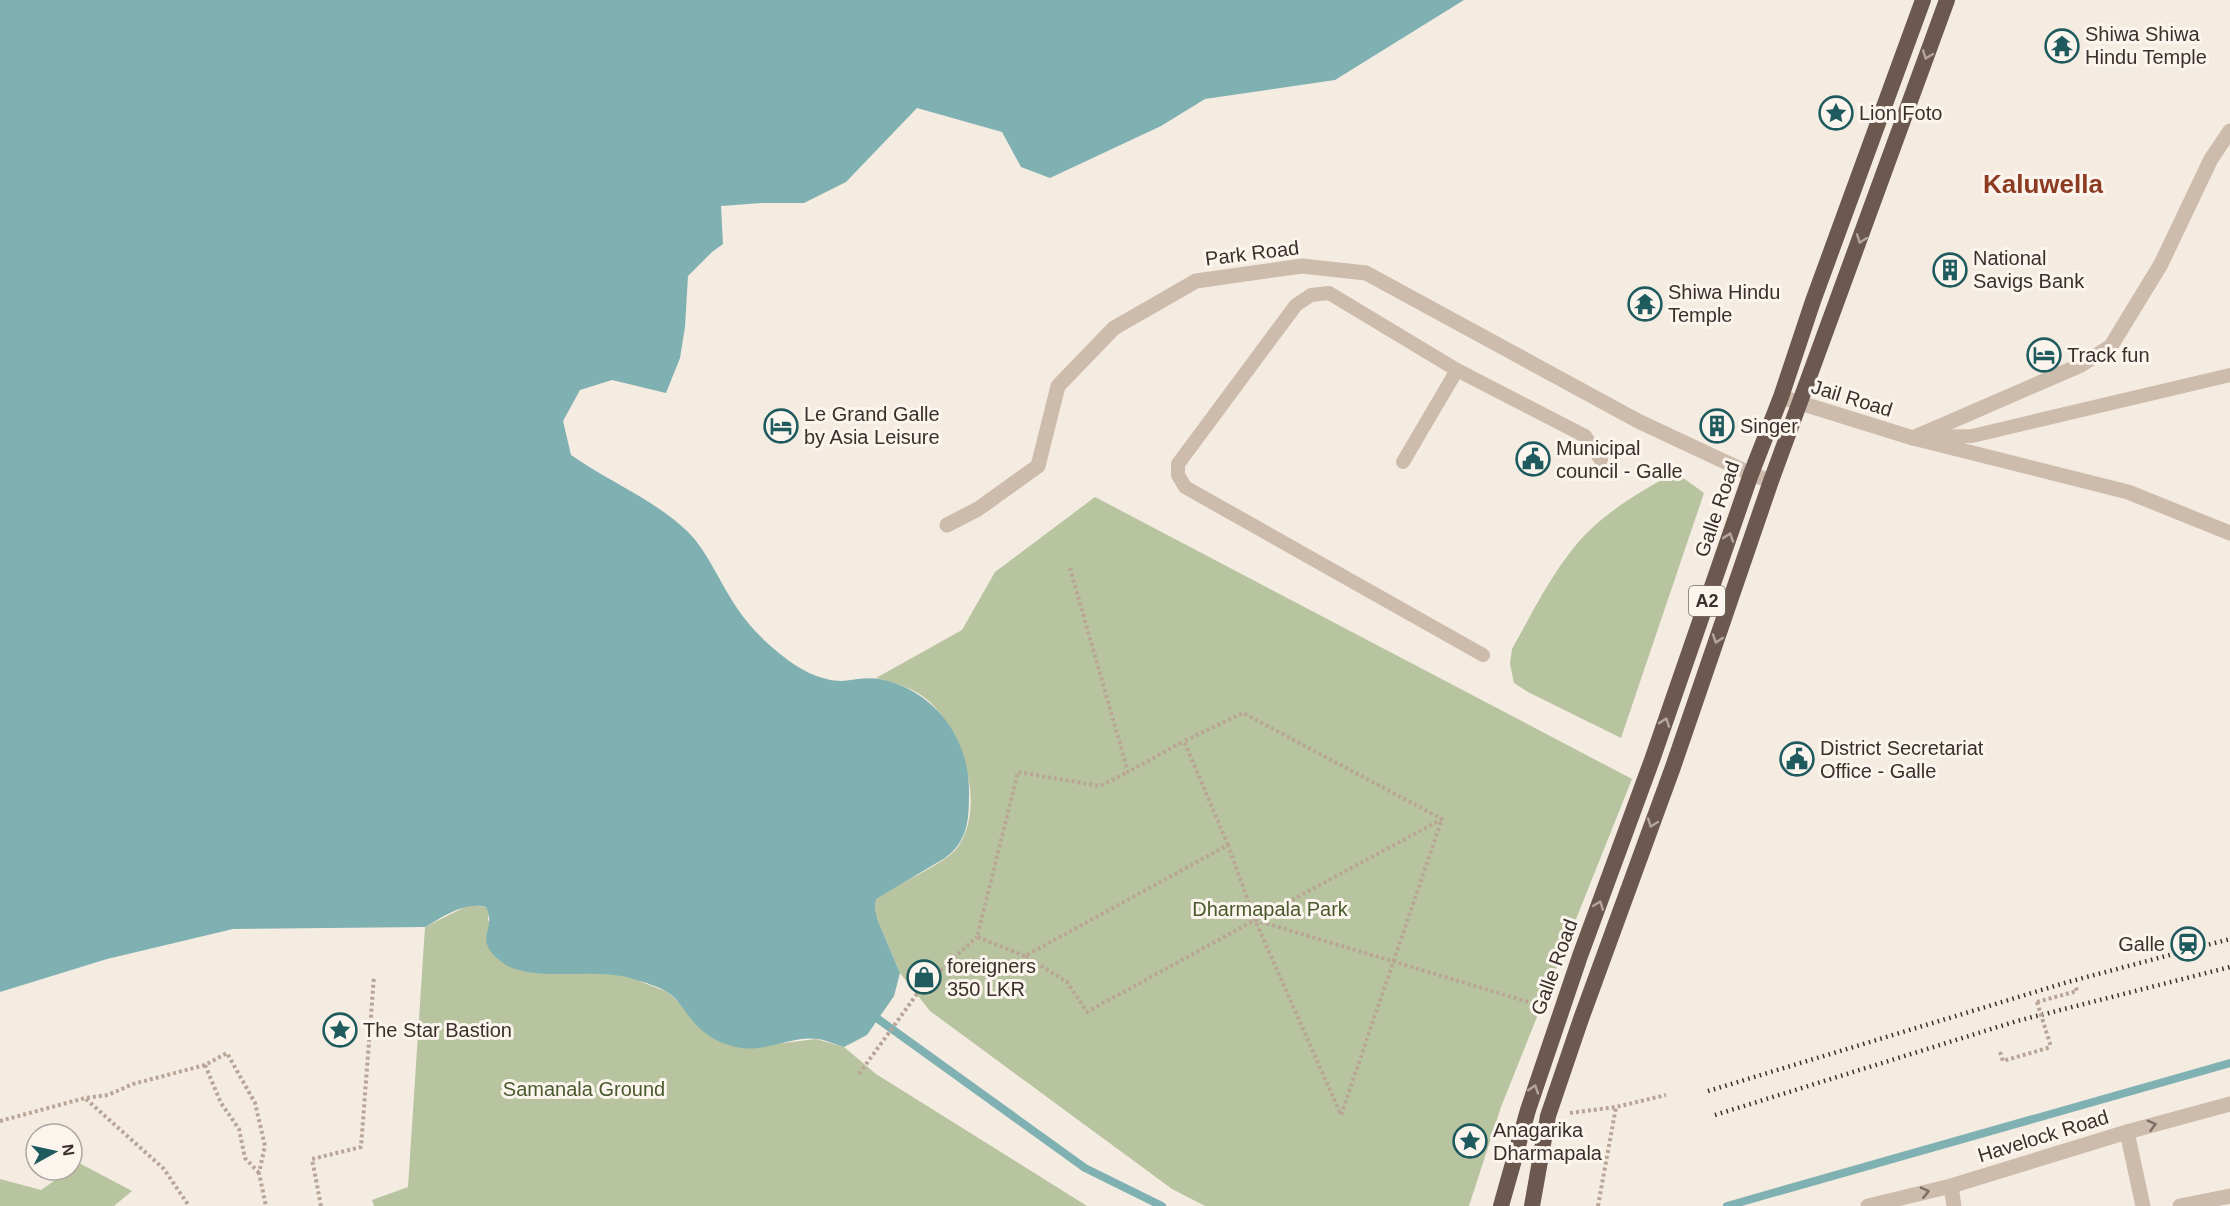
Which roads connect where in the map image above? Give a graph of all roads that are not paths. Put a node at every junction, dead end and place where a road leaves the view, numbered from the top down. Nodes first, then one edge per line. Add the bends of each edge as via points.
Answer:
1 (1923, 0) edge
2 (1947, 0) edge
3 (2230, 131) edge
4 (1457, 370) junction
5 (2230, 375) edge
6 (1781, 397) junction
7 (1799, 404) junction
8 (1912, 438) junction
9 (1601, 460) dead end
10 (1403, 462) dead end
11 (1751, 474) junction
12 (1771, 481) junction
13 (947, 525) dead end
14 (2230, 533) edge
15 (1484, 655) dead end
16 (2230, 1104) edge
17 (2127, 1132) junction
18 (1952, 1186) junction
19 (2230, 1196) edge
20 (1501, 1206) edge
21 (1532, 1206) edge
22 (1868, 1206) edge
23 (1954, 1206) edge
24 (2143, 1206) edge
25 (2180, 1206) edge

1 - 6 highway, Galle Road / A2
2 -> 7 highway, A2
3 - 8 street via 2211,159 2161,264 2110,346 2081,365
4 - 9 lane via 1585,436
4 - 10 lane
4 - 15 lane via 1329,292 1311,295 1296,305 1178,464 1178,475 1185,488
5 - 8 lane via 1972,436
6 - 7 street, Jail Road
6 - 11 highway, Galle Road / A2
7 - 8 street, Jail Road
7 - 12 highway, A2
8 - 14 street, Jail Road via 2128,492
11 - 12 street, Park Road
11 - 13 street, Park Road via 1638,421 1366,273 1302,266 1196,281 1114,328 1058,386 1038,466 978,509
20 -> 11 highway, Galle Road / A2 via 1560,1012
12 -> 21 highway, A2 via 1548,1116
17 -> 16 street, Havelock Road
17 - 18 street, Havelock Road
17 - 24 street
22 -> 18 street, Havelock Road
18 - 23 street
19 - 25 street

